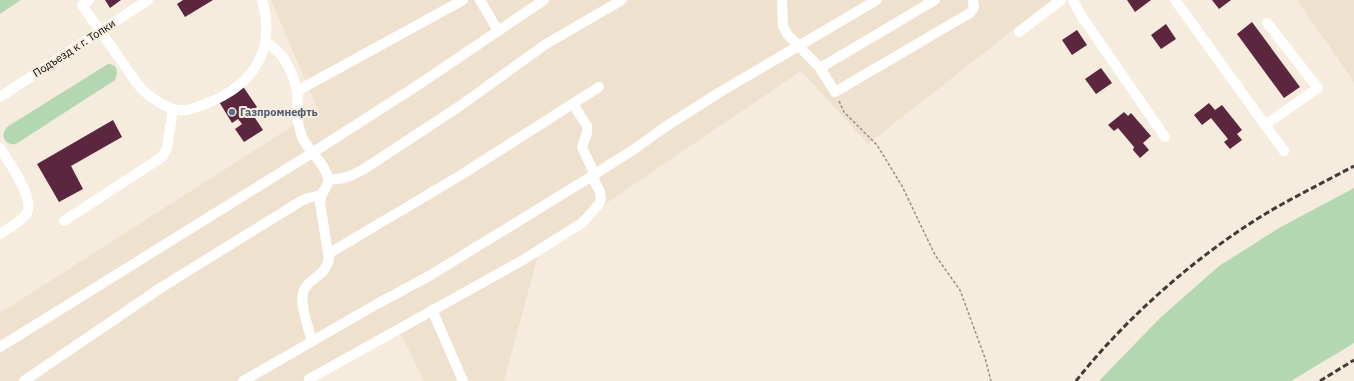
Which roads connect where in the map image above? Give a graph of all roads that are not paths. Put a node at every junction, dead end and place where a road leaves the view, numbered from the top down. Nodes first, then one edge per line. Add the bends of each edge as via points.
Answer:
1 (89, 0) edge
2 (148, 0) edge
3 (262, 0) edge
4 (463, 0) edge
5 (480, 0) edge
6 (544, 0) edge
7 (622, 0) edge
8 (782, 0) edge
9 (877, 0) edge
10 (935, 0) edge
11 (973, 0) edge
12 (1061, 0) edge
13 (1072, 0) edge
14 (1175, 0) edge
15 (1267, 22) dead end
16 (100, 31) junction
17 (498, 31) junction
18 (1019, 32) dead end
19 (266, 42) junction
20 (799, 47) junction
21 (820, 68) junction
22 (599, 87) dead end
23 (297, 91) junction
24 (0, 97) edge
25 (573, 104) junction
26 (173, 109) junction
27 (1265, 125) junction
28 (1165, 137) dead end
29 (0, 148) edge
30 (1284, 151) dead end
31 (312, 153) junction
32 (593, 176) junction
33 (328, 178) junction
34 (321, 196) junction
35 (64, 221) dead end
36 (0, 234) edge
37 (328, 254) junction
38 (432, 310) junction
39 (312, 341) junction
40 (0, 347) edge
41 (309, 379) dead end
42 (24, 381) edge
43 (243, 381) edge
44 (463, 381) edge

1 - 16 street via 82,5
2 - 16 street, Подъезд к г. Топки
3 - 19 street via 266,20
4 - 23 street
5 - 17 street
6 - 17 street
7 - 33 street via 546,44 457,108 364,169 339,180
8 - 20 street via 783,26
9 - 20 street
10 - 21 street
11 - 21 street via 974,8 970,13 835,92
12 - 18 street
13 - 28 street
14 - 27 street
15 - 27 street via 1318,88
16 - 24 street, Подъезд к г. Топки
16 - 26 street via 143,91
17 - 31 street
19 - 23 street via 284,57 290,67
19 - 26 street via 262,55 243,82 202,106 190,110
20 - 21 street
20 - 32 street via 720,92
22 - 25 street
23 - 31 street via 298,127
25 - 32 street via 587,126 582,148
25 - 37 street via 461,175
26 - 35 street via 167,148 162,157
27 - 30 street
29 - 36 street via 29,201 26,214
31 - 33 street
31 - 40 street
32 - 38 street via 601,199 582,223
32 - 39 street via 429,276
33 - 34 street
34 - 37 street
34 - 42 street via 301,201 162,287
37 - 39 street via 328,265 304,290 302,298
38 - 41 street
38 - 44 street
39 - 43 street

